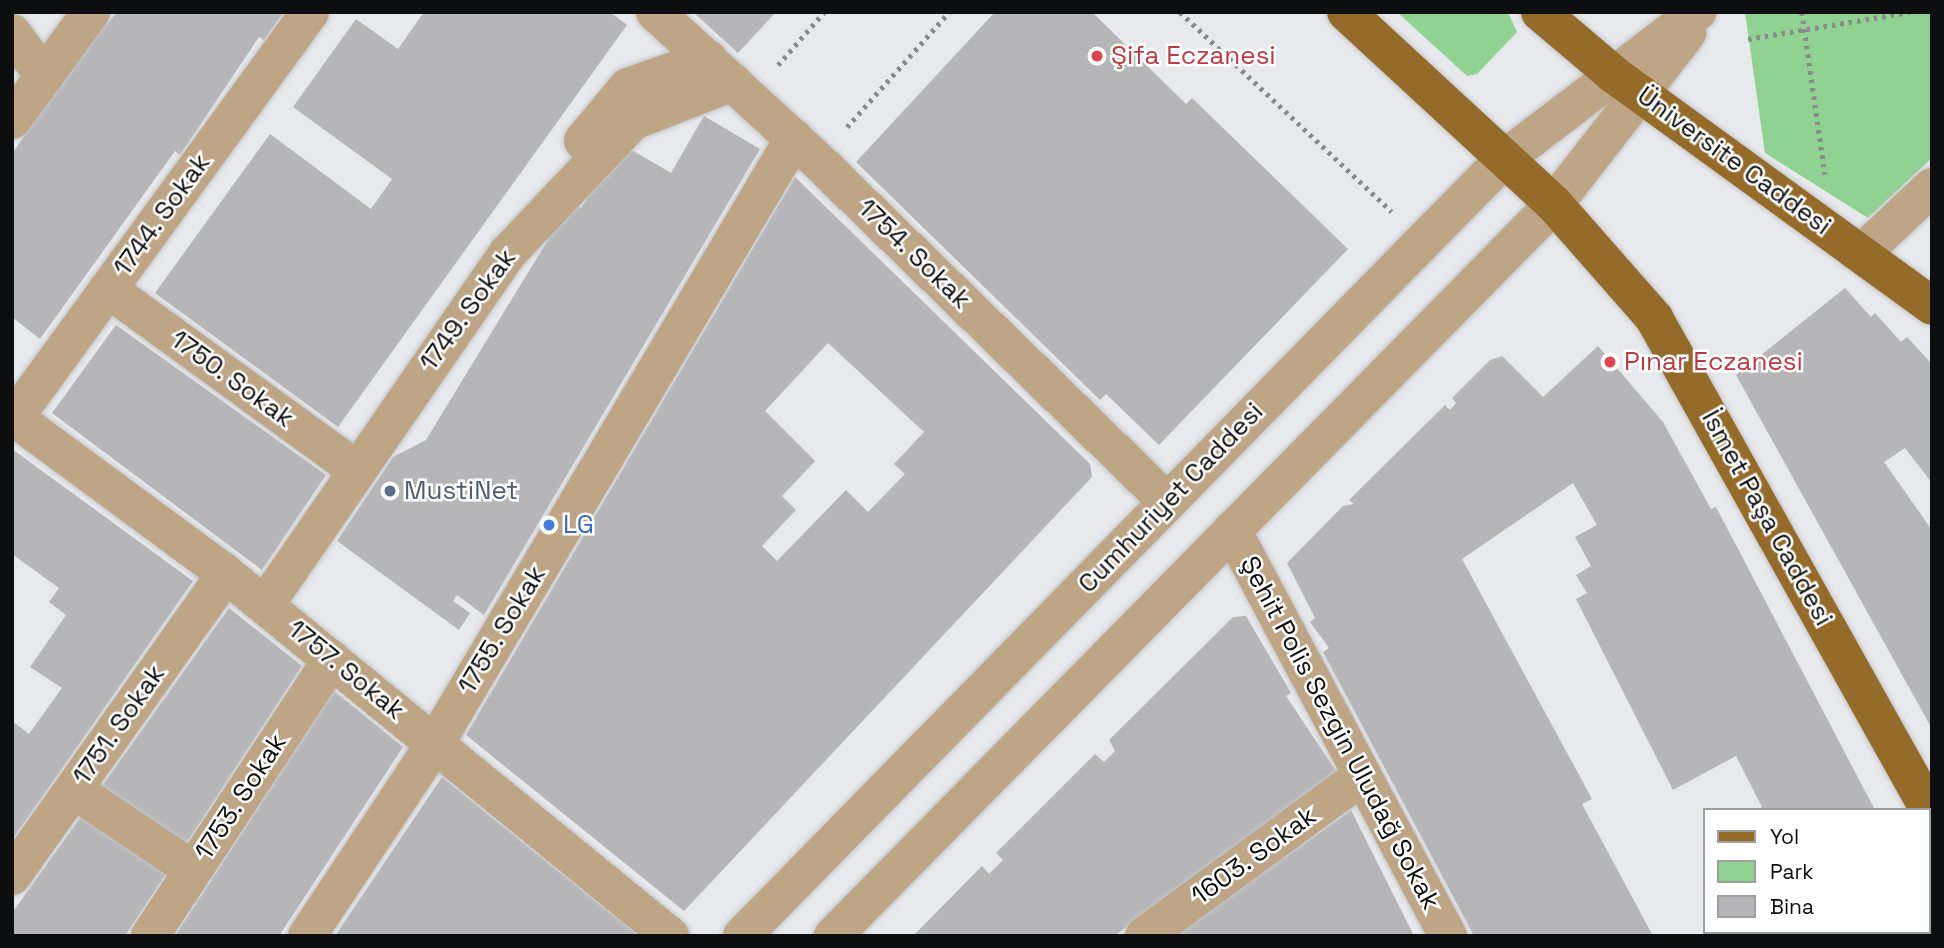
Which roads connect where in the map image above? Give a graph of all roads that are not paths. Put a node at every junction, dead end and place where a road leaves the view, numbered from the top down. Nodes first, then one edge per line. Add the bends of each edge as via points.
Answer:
1 (91, 12) edge
2 (310, 12) edge
3 (655, 12) edge
4 (1346, 12) edge
5 (1540, 12) edge
6 (1700, 12) edge
7 (12, 33) edge
8 (44, 76) junction
9 (730, 80) junction
10 (1627, 85) junction
11 (12, 120) edge
12 (583, 141) dead end
13 (806, 149) junction
14 (1504, 159) junction
15 (1932, 187) edge
16 (1554, 204) junction
17 (1862, 253) junction
18 (108, 289) junction
19 (1932, 306) edge
20 (14, 417) edge
21 (356, 469) junction
22 (1167, 502) junction
23 (1232, 530) junction
24 (226, 574) junction
25 (265, 605) junction
26 (332, 659) junction
27 (436, 742) junction
28 (1363, 776) junction
29 (74, 790) junction
30 (1928, 808) edge
31 (193, 870) junction
32 (12, 876) edge
33 (150, 936) edge
34 (307, 936) edge
35 (670, 936) edge
36 (742, 936) edge
37 (833, 936) edge
38 (1144, 936) edge
39 (1448, 936) edge

1 - 8 street
2 - 18 street, 1744. Sokak
3 - 9 street, 1754. Sokak
4 - 14 main road
5 - 10 main road, Üniversite Caddesi
6 - 10 street
7 - 8 street
8 - 11 street
9 - 12 street via 636,81
9 - 13 street, 1754. Sokak
9 - 21 street, 1749. Sokak via 632,121 613,138 484,282
10 - 14 street, Cumhuriyet Caddesi
10 - 16 street
10 - 17 main road, Üniversite Caddesi
13 - 22 street, 1754. Sokak
13 - 27 street, 1755. Sokak
14 - 16 main road
14 - 22 street, Cumhuriyet Caddesi
15 - 17 street
16 - 23 street
16 - 30 main road, İsmet Paşa Caddesi via 1654,318
17 - 19 main road, Üniversite Caddesi
18 - 20 street, 1744. Sokak
18 - 21 street, 1750. Sokak
20 - 24 street, 1757. Sokak
21 - 25 street, 1749. Sokak
22 - 36 street, Cumhuriyet Caddesi
23 - 28 street, Şehit Polis Sezgin Uludağ Sokak
23 - 37 street
24 - 25 street, 1757. Sokak
24 - 29 street, 1751. Sokak
25 - 26 street, 1757. Sokak
26 - 27 street, 1757. Sokak
26 - 31 street, 1753. Sokak
27 - 34 street, 1755. Sokak
27 - 35 street, 1757. Sokak
28 - 38 street, 1603. Sokak
28 - 39 street, Şehit Polis Sezgin Uludağ Sokak
29 - 31 street
29 - 32 street, 1751. Sokak
31 - 33 street, 1753. Sokak

